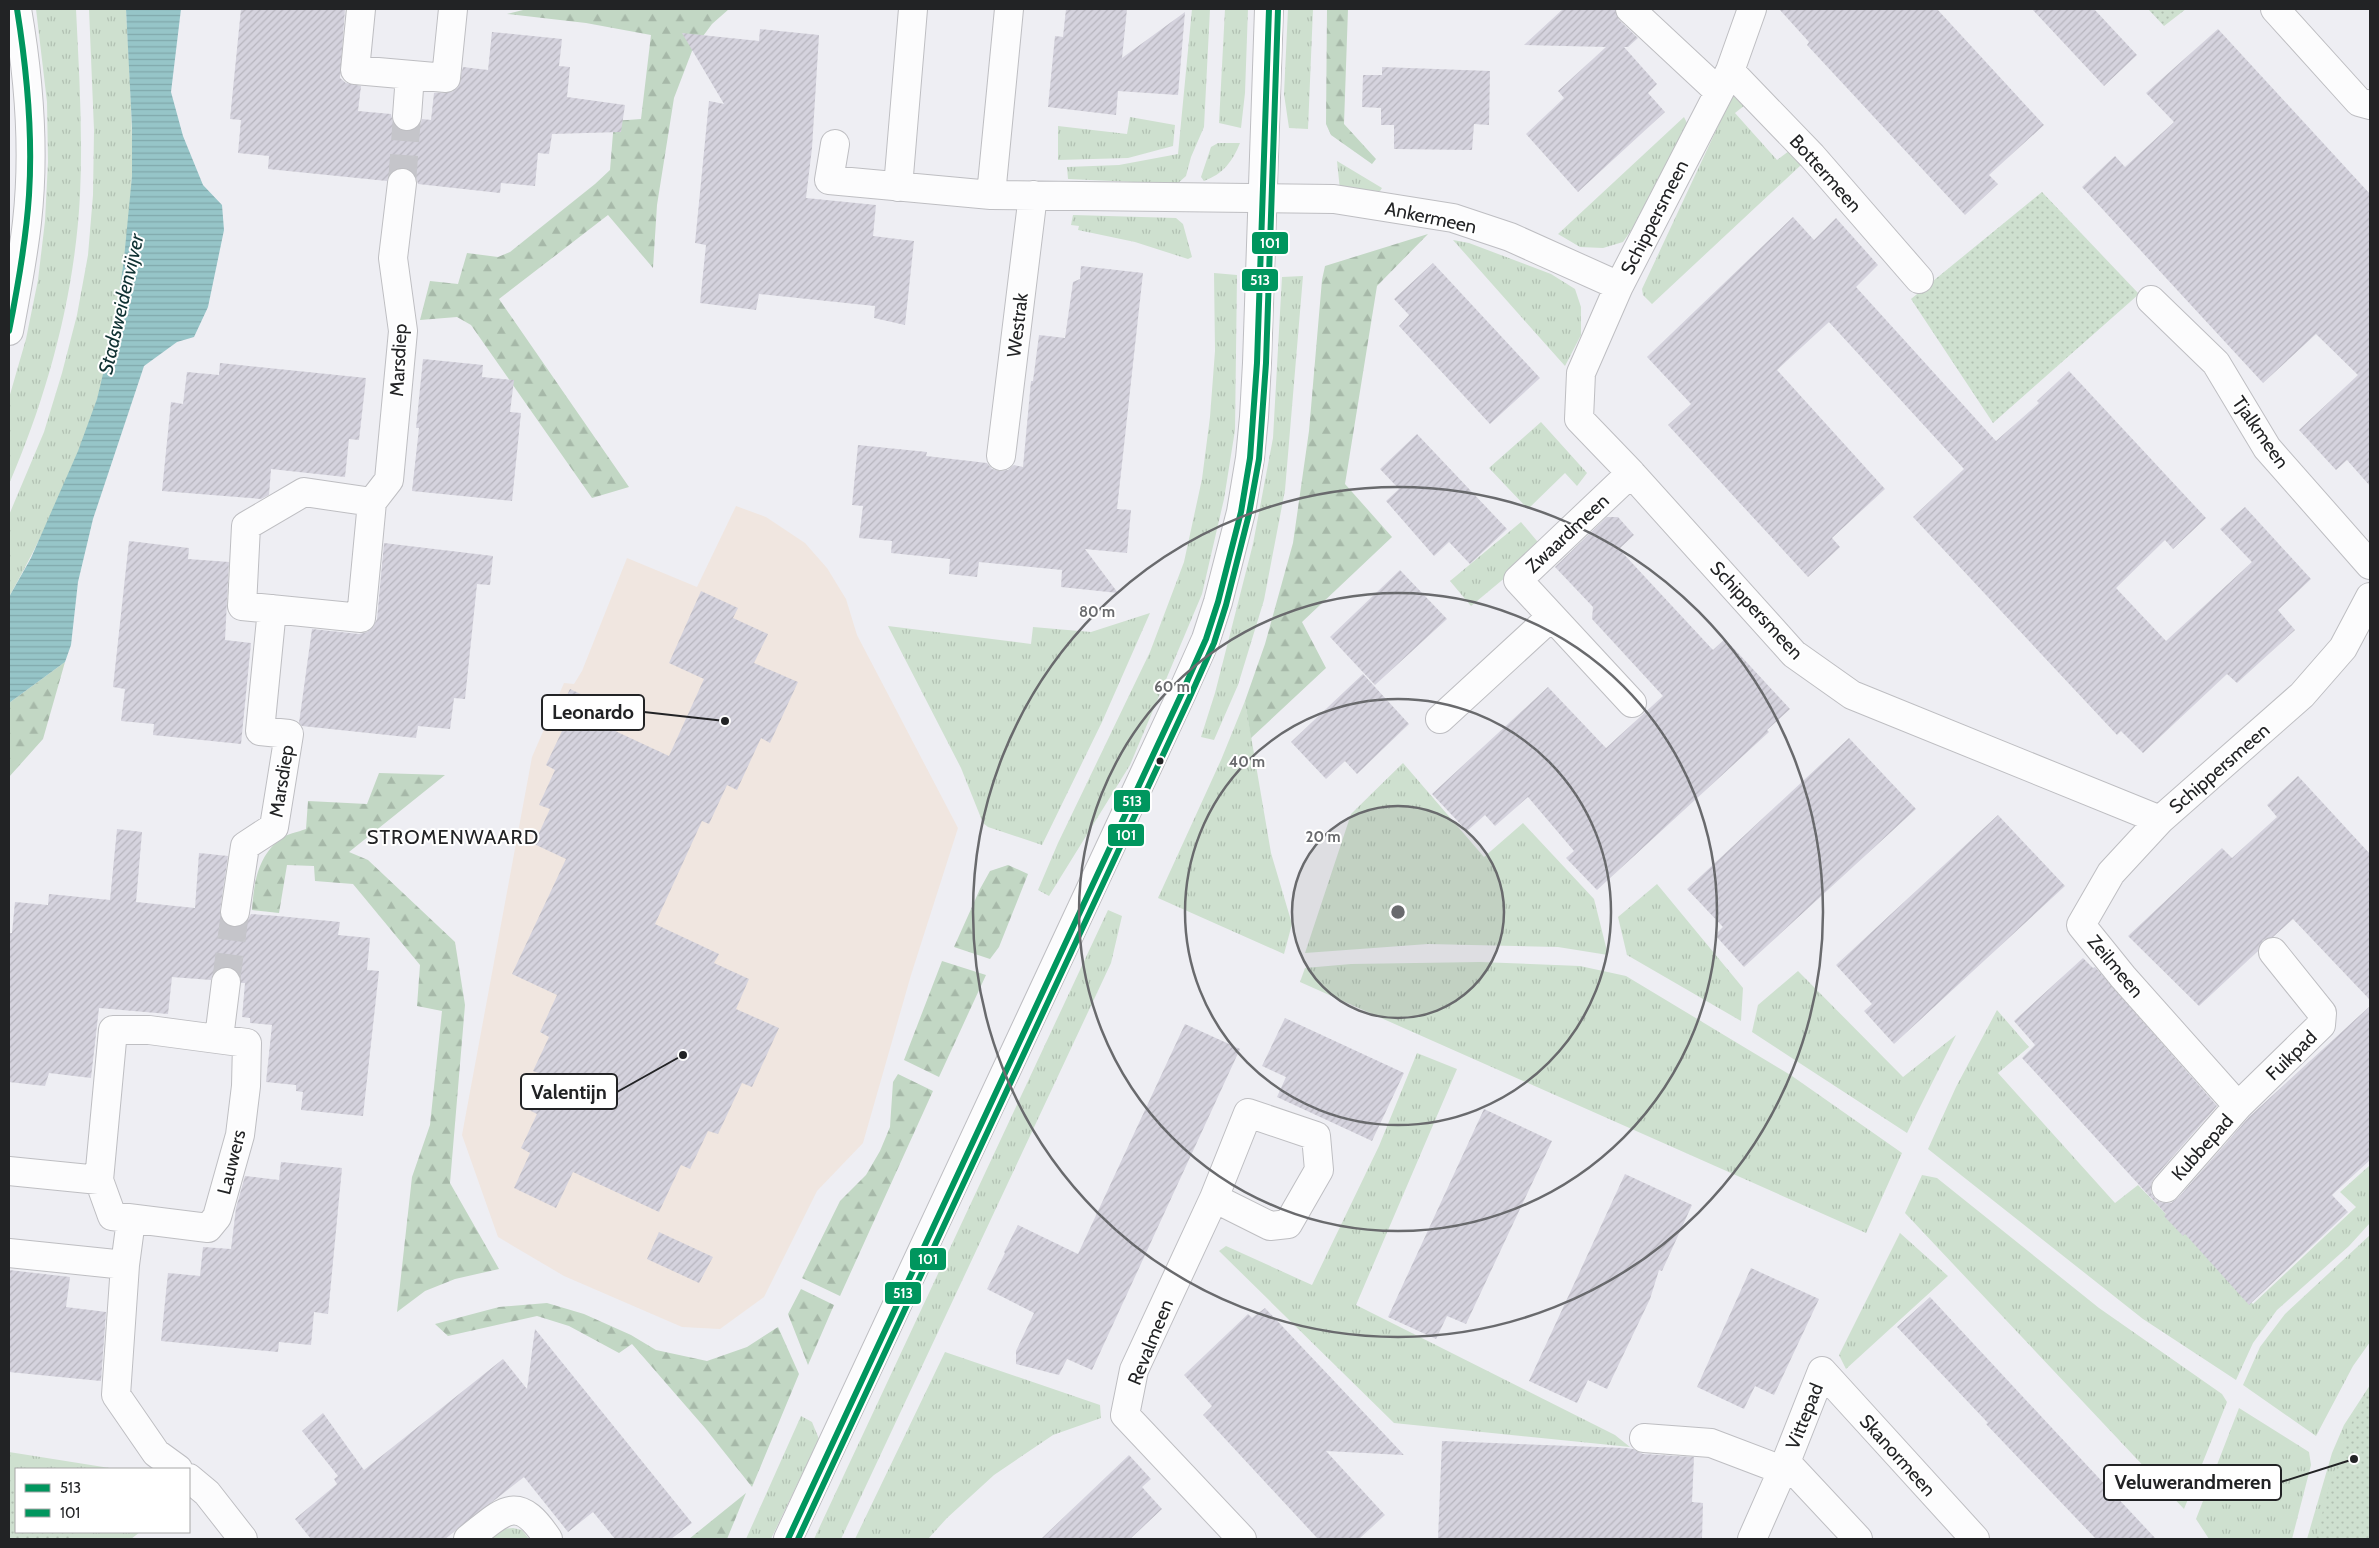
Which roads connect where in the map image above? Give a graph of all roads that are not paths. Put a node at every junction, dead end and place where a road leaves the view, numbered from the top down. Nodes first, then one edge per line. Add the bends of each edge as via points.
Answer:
1 (17, 9) edge
2 (361, 9) edge
3 (453, 9) edge
4 (913, 9) edge
5 (1009, 9) edge
6 (1269, 9) edge
7 (1630, 9) edge
8 (1752, 9) edge
9 (2275, 9) edge
10 (410, 75) junction
11 (1724, 81) junction
12 (2370, 105) edge
13 (407, 116) tunnel mouth
14 (835, 144) dead end
15 (402, 183) tunnel mouth
16 (898, 187) junction
17 (991, 195) junction
18 (1033, 195) junction
19 (1262, 198) junction
20 (1919, 279) dead end
21 (1619, 286) junction
22 (2151, 300) dead end
23 (9, 331) edge
24 (1001, 456) dead end
25 (1630, 473) junction
26 (372, 502) junction
27 (2370, 565) edge
28 (2370, 598) edge
29 (272, 609) junction
30 (1551, 617) junction
31 (1632, 703) dead end
32 (1440, 718) dead end
33 (2160, 820) junction
34 (235, 912) tunnel mouth
35 (2273, 952) dead end
36 (226, 982) tunnel mouth
37 (219, 1038) junction
38 (2238, 1106) junction
39 (9, 1171) edge
40 (99, 1180) junction
41 (2166, 1188) dead end
42 (1214, 1198) dead end
43 (131, 1220) junction
44 (9, 1253) edge
45 (125, 1264) junction
46 (1822, 1371) joint
47 (1644, 1438) dead end
48 (1784, 1466) junction
49 (177, 1468) edge
50 (198, 1486) edge
51 (1231, 1536) edge
52 (243, 1539) edge
53 (468, 1539) edge
54 (548, 1539) edge
55 (788, 1539) edge
56 (1752, 1539) edge
57 (1858, 1539) edge
58 (1975, 1539) edge

1 - 23 street via 28,103 30,163 20,278
2 - 10 street via 355,70
3 - 10 street via 446,78
4 - 16 street
5 - 17 street
6 - 19 street
7 - 11 street, Bottermeen
8 - 11 street, Schippersmeen
9 - 12 street via 2359,102
10 - 13 street
11 - 20 street, Bottermeen via 1812,156
11 - 21 street, Schippersmeen
14 - 16 street via 829,180
15 - 26 street, Marsdiep via 393,258 403,331 389,480
16 - 17 street
17 - 18 street
18 - 19 street
18 - 24 street, Westrak
19 - 21 street, Ankermeen via 1334,199 1454,218 1510,237
19 - 55 street via 1250,458 1231,557 1206,639
21 - 25 street, Schippersmeen via 1581,373 1579,419
22 - 27 street, Tjalkmeen via 2216,363 2266,448
25 - 30 street, Zwaardmeen via 1518,580
25 - 33 street, Schippersmeen via 1794,654 1852,695
26 - 29 street via 361,618
26 - 29 street via 304,492 246,526 242,606
28 - 33 street, Schippersmeen via 2343,648 2302,695
29 - 34 street, Marsdiep via 260,731 289,734 274,827 245,846
30 - 31 street, Zwaardmeen
30 - 32 street
33 - 38 street, Zeilmeen via 2111,873 2081,925
35 - 38 street, Fuikpad via 2322,1013 2321,1025
36 - 37 street
37 - 40 street, Lauwers via 148,1030 113,1030
37 - 43 street, Lauwers via 247,1043 240,1135 217,1217 208,1228
38 - 41 street, Kubbepad
39 - 40 street
40 - 43 street, Lauwers via 112,1216
42 - 51 street, Revalmeen via 1134,1370 1125,1415
43 - 45 street
44 - 45 street
45 - 49 street via 116,1395 156,1453
46 - 48 street, Vittepad
46 - 58 street, Skanormeen
47 - 48 street via 1711,1443
48 - 56 street
48 - 57 street
50 - 52 street
53 - 54 street via 502,1513 514,1510 525,1512 538,1523

